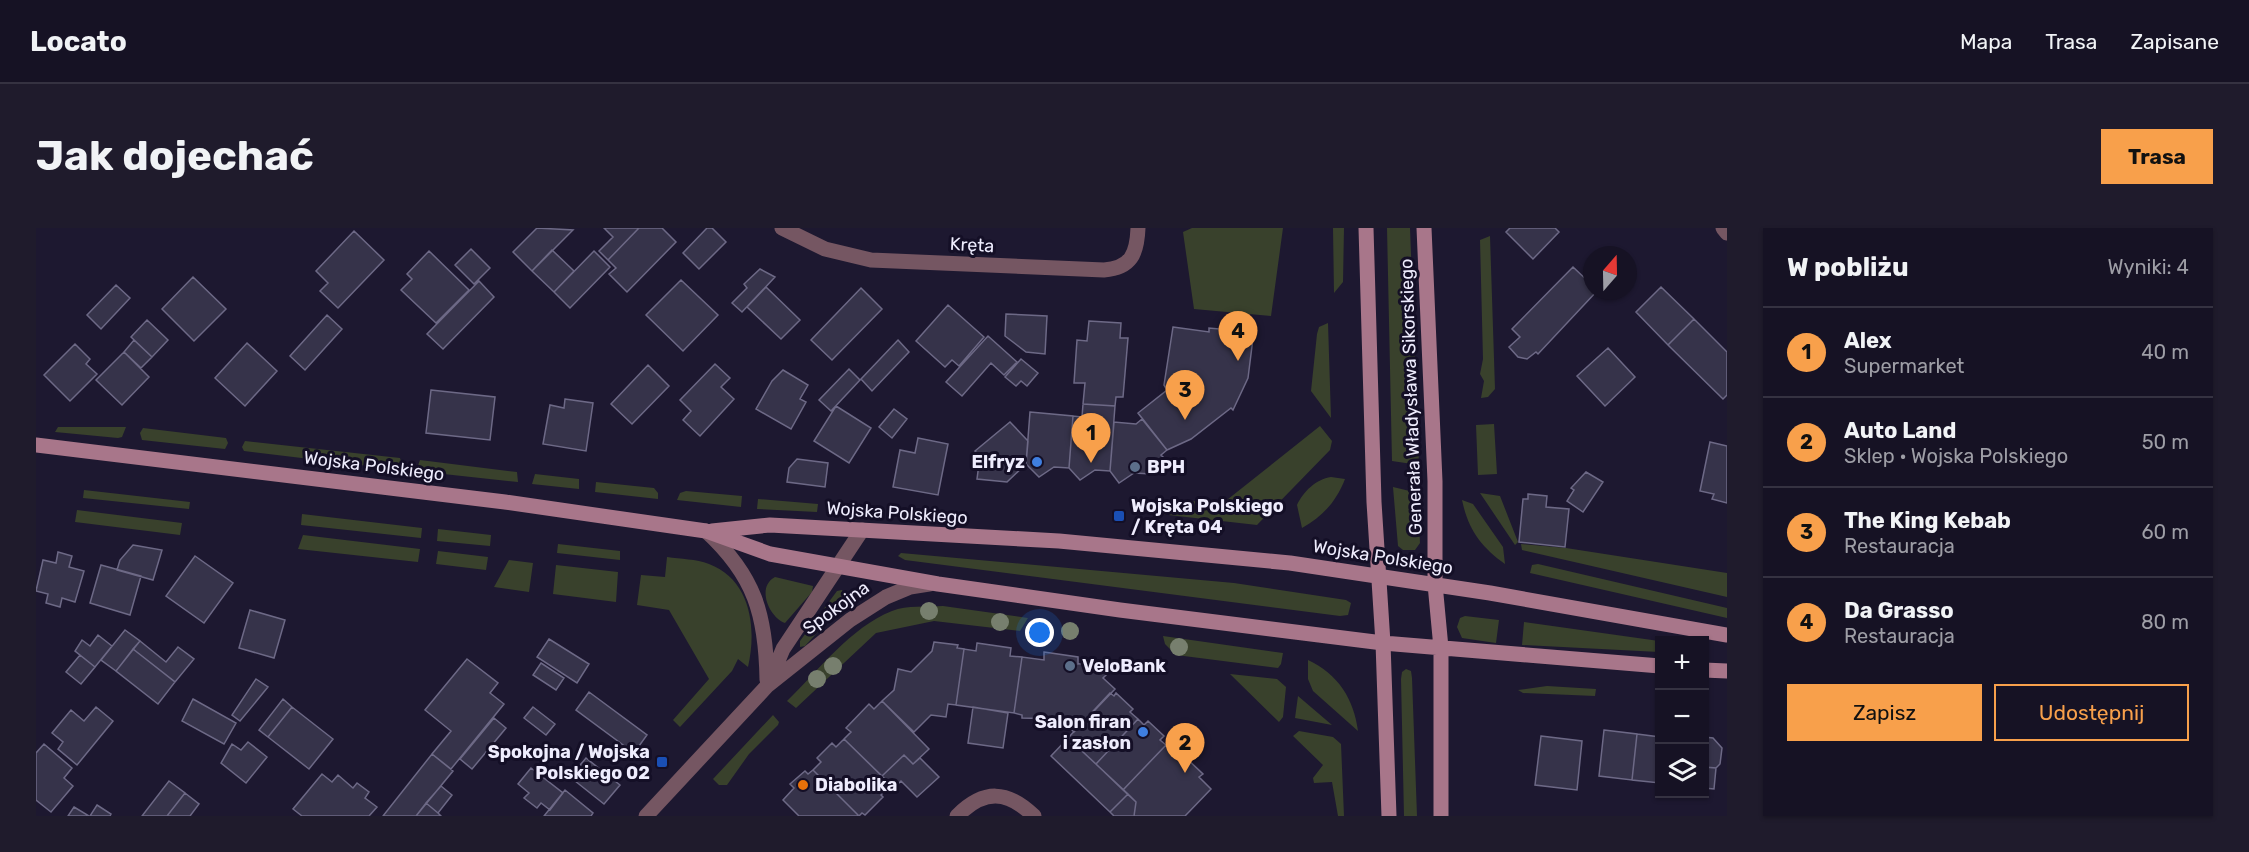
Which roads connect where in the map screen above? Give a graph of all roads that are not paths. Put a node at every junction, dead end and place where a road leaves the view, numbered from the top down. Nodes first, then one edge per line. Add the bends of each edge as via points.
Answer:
1 (782, 228) edge
2 (1138, 228) edge
3 (1366, 228) edge
4 (1424, 228) edge
5 (1723, 228) edge
6 (1727, 233) edge
7 (36, 445) edge
8 (862, 530) junction
9 (706, 531) junction
10 (838, 566) junction
11 (1379, 576) junction
12 (938, 584) junction
13 (1435, 584) junction
14 (1727, 635) edge
15 (1383, 643) junction
16 (1441, 648) junction
17 (1655, 666) edge
18 (1709, 670) edge
19 (1727, 671) edge
20 (767, 686) junction
21 (646, 816) edge
22 (957, 816) edge
23 (1034, 816) edge
24 (1389, 816) edge
25 (1441, 816) edge

1 - 2 street, Kręta via 825,249 871,260 1104,270 1118,269 1129,261
3 - 11 main road
4 - 13 main road, Generała Władysława Sikorskiego via 1435,481
5 - 6 street
7 - 9 main road, Wojska Polskiego via 505,502
8 - 9 main road, Wojska Polskiego via 770,525
8 - 10 street, Spokojna
8 - 11 main road, Wojska Polskiego via 1059,541 1290,562
9 - 10 main road, Wojska Polskiego via 770,554
9 - 20 street via 732,556 757,600 767,650
10 - 12 main road, Wojska Polskiego
10 - 20 street, Spokojna via 783,649
11 - 13 main road, Wojska Polskiego
11 - 15 main road
12 - 15 main road, Wojska Polskiego
12 - 20 street, Spokojna via 910,587 886,597 850,620
13 - 14 main road, Wojska Polskiego
13 - 16 main road, Generała Władysława Sikorskiego
15 - 16 main road, Wojska Polskiego
15 - 24 main road
16 - 17 main road, Wojska Polskiego
16 - 25 main road, Generała Władysława Sikorskiego
18 - 19 main road
20 - 21 street, Spokojna
22 - 23 street via 969,803 997,796 1011,798

